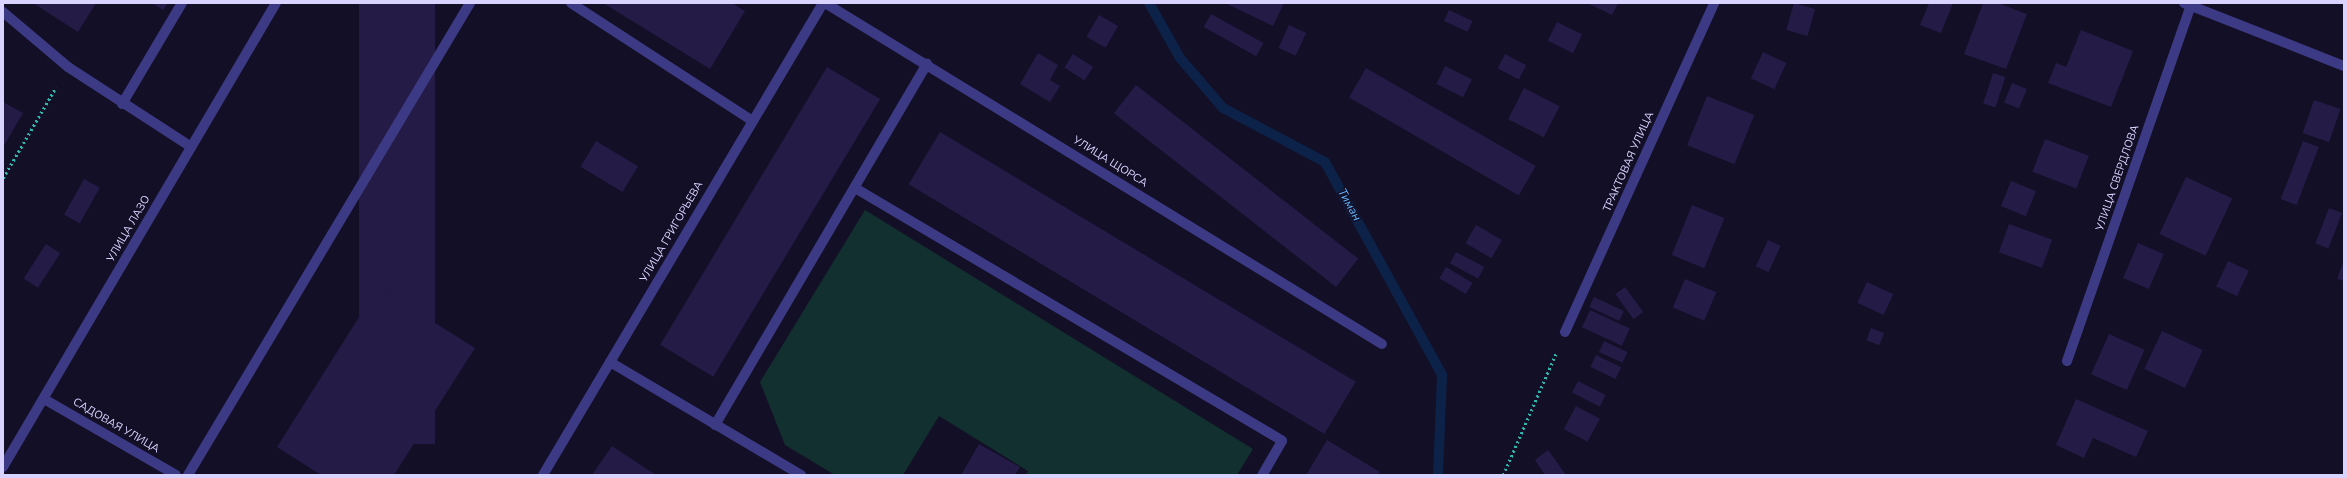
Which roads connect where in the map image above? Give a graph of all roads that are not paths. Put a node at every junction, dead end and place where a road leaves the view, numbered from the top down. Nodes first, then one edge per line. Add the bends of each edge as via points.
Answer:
1 (182, 3) edge
2 (276, 3) edge
3 (470, 3) edge
4 (571, 3) edge
5 (824, 3) edge
6 (1714, 3) edge
7 (2189, 4) edge
8 (3, 12) edge
9 (927, 64) junction
10 (2344, 66) edge
11 (122, 104) junction
12 (752, 120) junction
13 (191, 148) junction
14 (855, 188) junction
15 (1565, 332) road end
16 (1382, 344) dead end
17 (2067, 361) dead end
18 (610, 362) junction
19 (44, 399) junction
20 (716, 425) junction
21 (3, 467) edge
22 (176, 475) edge
23 (188, 475) edge
24 (543, 475) edge
25 (801, 475) edge
26 (1262, 475) edge

1 - 11 street
2 - 13 street, УЛИЦА ЛАЗО
3 - 23 street
4 - 12 street
5 - 9 street, УЛИЦА ЩОРСА
5 - 12 street, УЛИЦА ГРИГОРЬЕВА
6 - 15 street, ТРАКТОВАЯ УЛИЦА
7 - 10 street
7 - 17 street, УЛИЦА СВЕРДЛОВА
8 - 11 street via 68,68
9 - 14 street
9 - 16 street, УЛИЦА ЩОРСА
11 - 13 street
12 - 18 street, УЛИЦА ГРИГОРЬЕВА
13 - 19 street, УЛИЦА ЛАЗО
14 - 20 street
14 - 26 street via 1282,441
18 - 20 street
18 - 24 street, УЛИЦА ГРИГОРЬЕВА
19 - 21 street, УЛИЦА ЛАЗО
19 - 22 street, САДОВАЯ УЛИЦА
20 - 25 street

